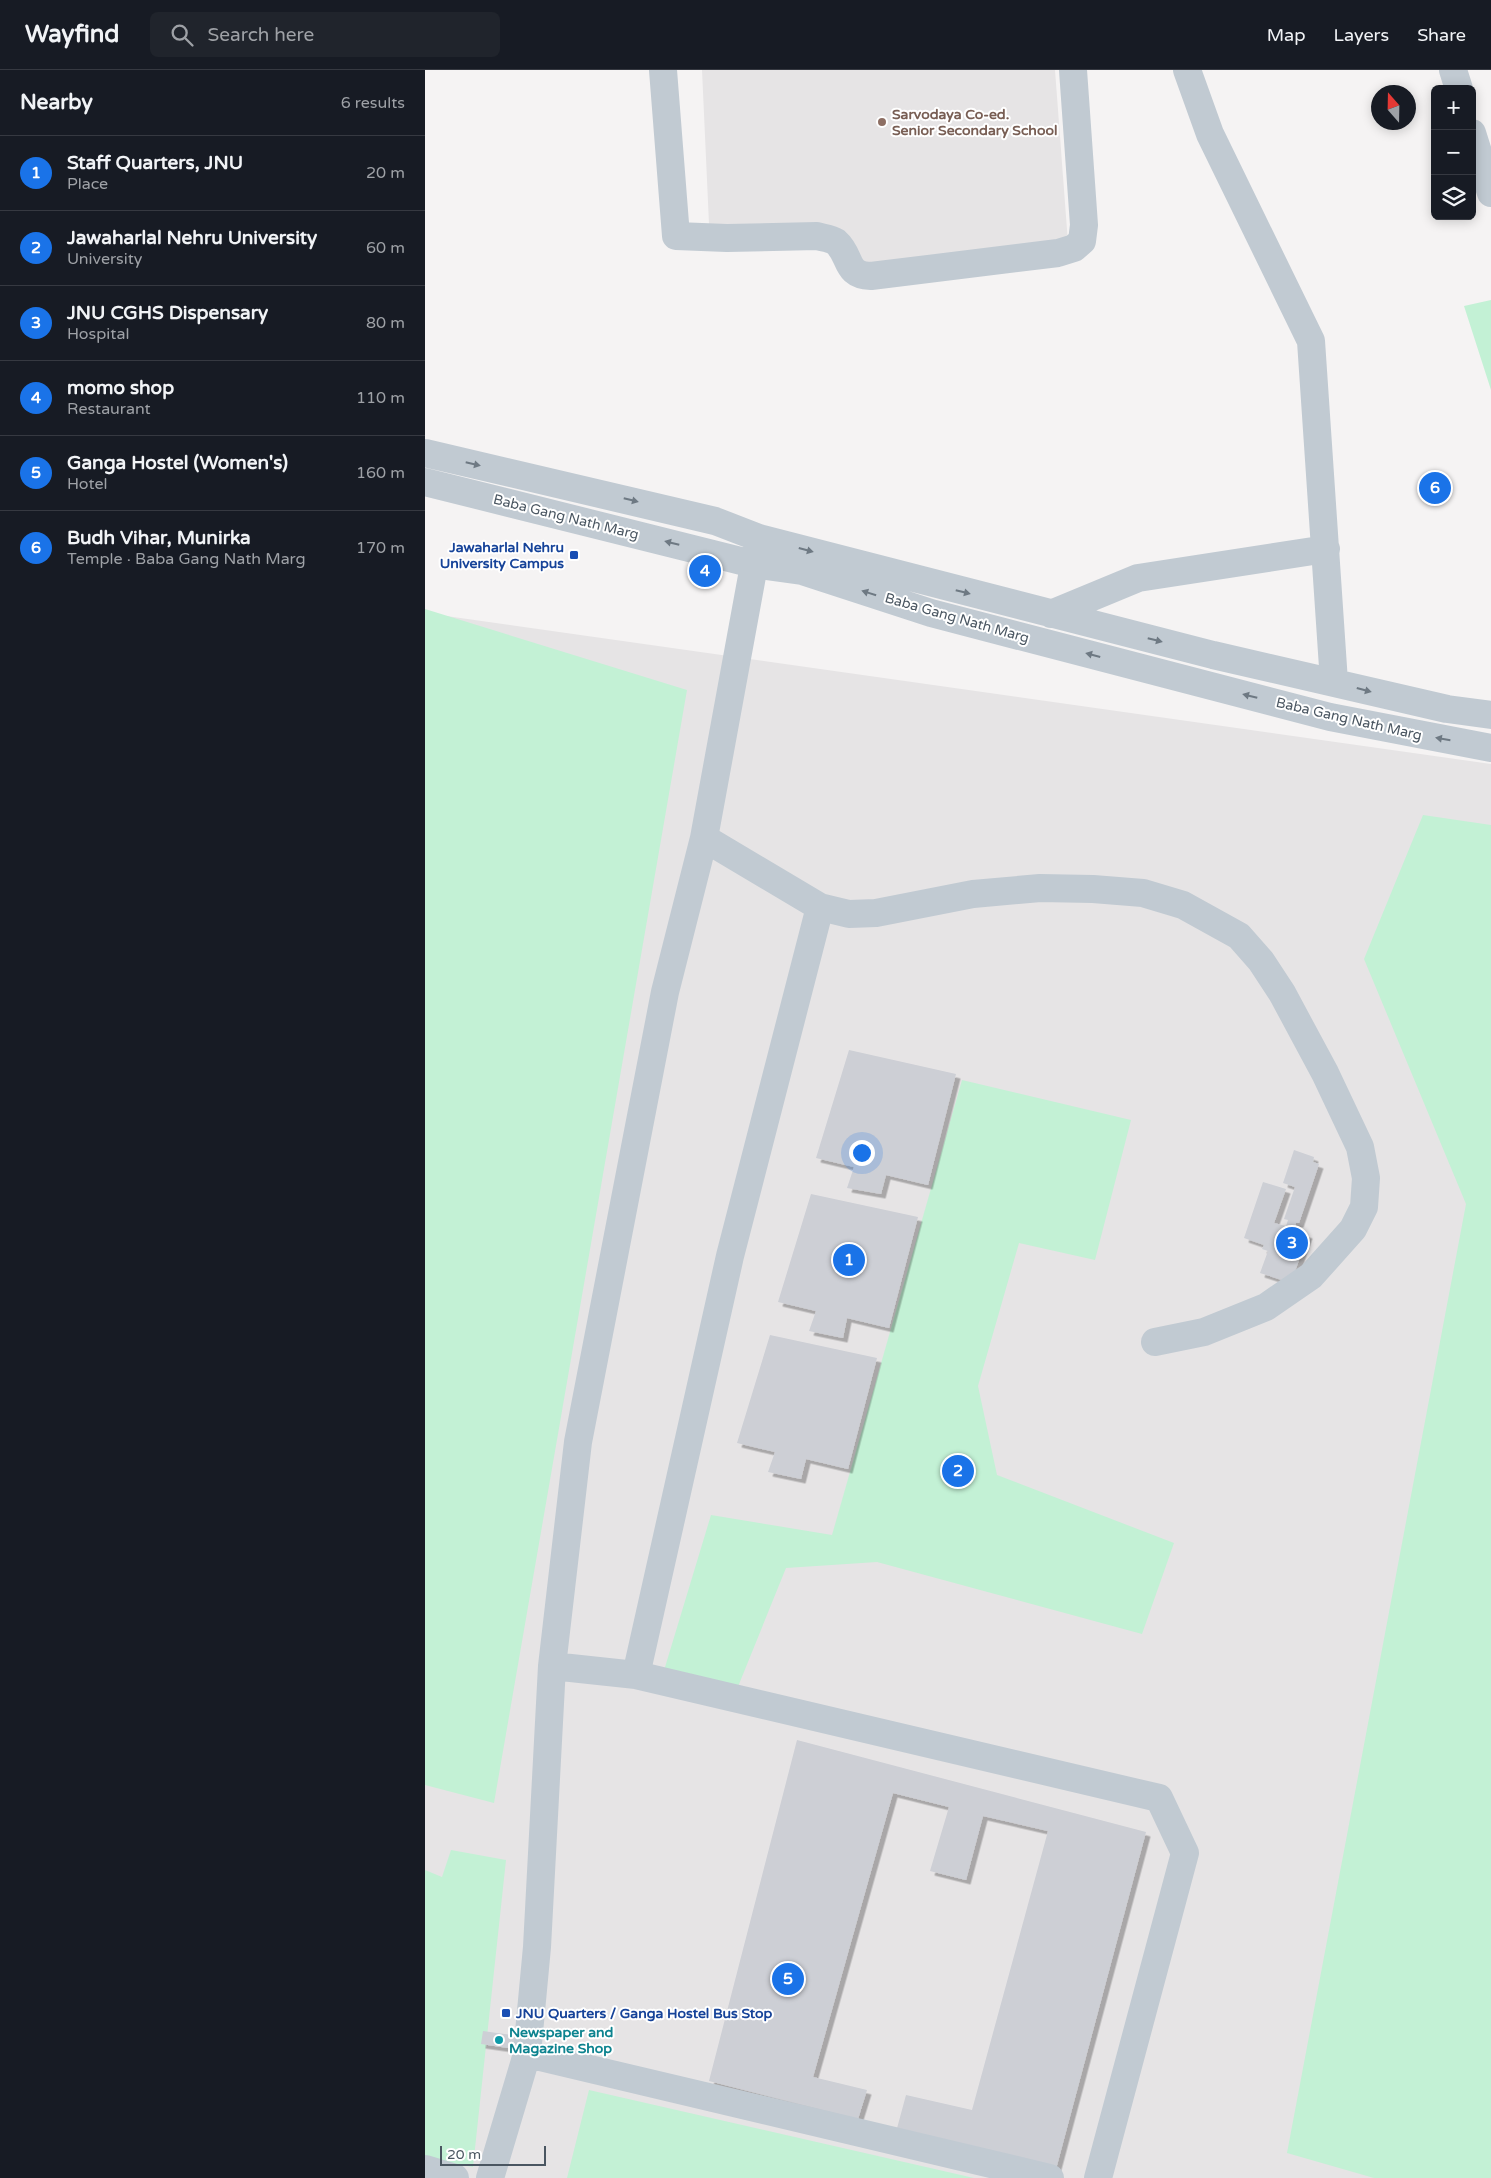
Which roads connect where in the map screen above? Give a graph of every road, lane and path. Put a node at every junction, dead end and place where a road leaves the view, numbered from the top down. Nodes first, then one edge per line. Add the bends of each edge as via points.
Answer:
1 (663, 70) edge
2 (1073, 70) edge
3 (1187, 70) edge
4 (1453, 70) edge
5 (1458, 85) edge
6 (1476, 145) edge
7 (1491, 193) edge
8 (425, 453) edge
9 (425, 482) edge
10 (759, 538) junction
11 (1326, 550) junction
12 (753, 564) junction
13 (1051, 614) junction
14 (1334, 682) junction
15 (1491, 715) edge
16 (1491, 748) edge
17 (704, 838) junction
18 (820, 907) junction
19 (1155, 1342) dead end
20 (552, 1666) junction
21 (636, 1674) junction
22 (527, 2054) junction
23 (425, 2169) edge
24 (455, 2178) edge
25 (490, 2178) edge
26 (1050, 2178) edge
27 (1097, 2178) edge

1 - 2 street via 676,236 817,236 830,239 842,249 855,272 871,276 1058,253 1082,241 1084,225
3 - 11 street via 1210,134 1311,341
4 - 5 street
6 - 7 street
8 -> 10 street, Baba Gang Nath Marg via 715,521
12 -> 9 street, Baba Gang Nath Marg
10 - 12 street
10 -> 13 street, Baba Gang Nath Marg
11 - 13 street via 1138,578
11 - 14 street
16 -> 12 street, Baba Gang Nath Marg via 1330,717 931,613 802,571
12 - 17 street
13 -> 14 street, Baba Gang Nath Marg
14 -> 15 street, Baba Gang Nath Marg via 1447,709
17 - 18 street
17 - 20 street via 665,992 579,1433
18 - 19 street via 849,914 876,914 973,894 1040,888 1143,893 1183,905 1239,936 1261,961 1325,1073 1360,1147 1365,1178 1364,1207 1353,1229 1317,1270 1267,1307 1204,1332
18 - 21 street via 730,1256
20 - 21 street
20 - 22 street via 537,1947
21 - 27 street via 1159,1798 1185,1853
22 - 25 street
22 - 26 street
23 - 24 street

